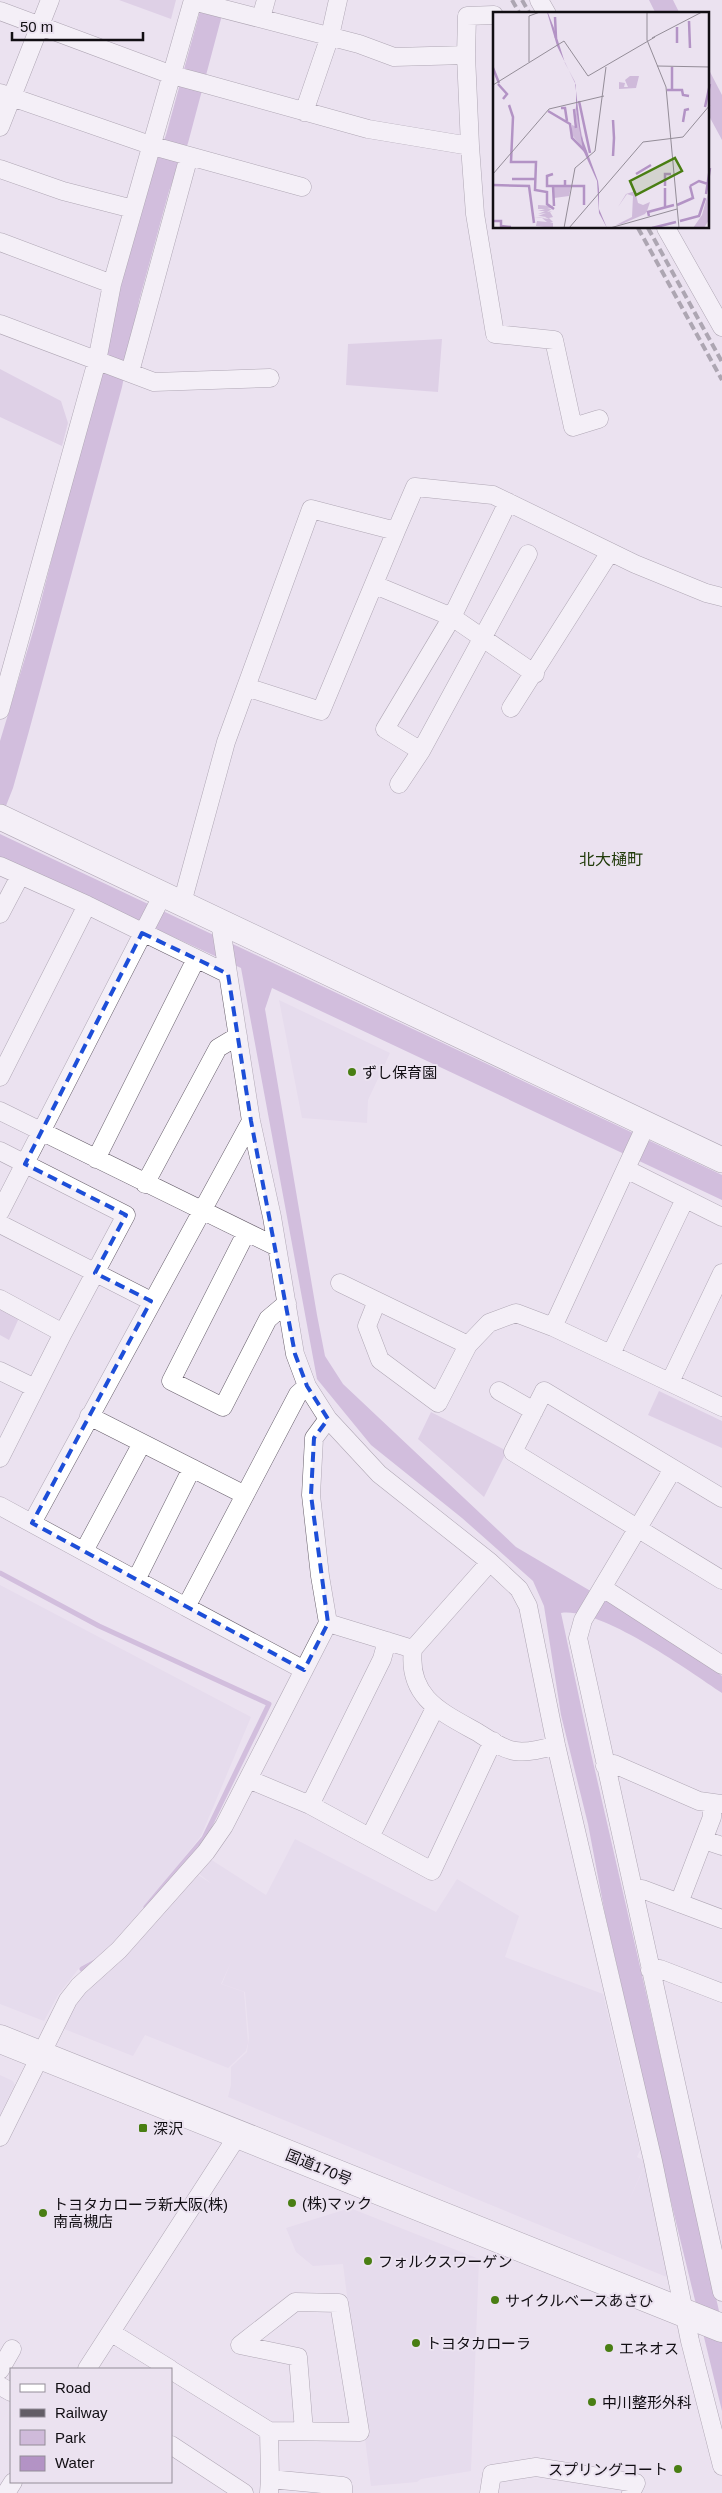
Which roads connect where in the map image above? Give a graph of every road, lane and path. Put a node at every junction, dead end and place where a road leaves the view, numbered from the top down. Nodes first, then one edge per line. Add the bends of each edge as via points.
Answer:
1 (50, 0) edge
2 (193, 0) edge
3 (266, 0) edge
4 (338, 0) edge
5 (539, 0) edge
6 (0, 11) edge
7 (546, 12) edge
8 (493, 15) edge
9 (261, 18) junction
10 (40, 26) junction
11 (330, 36) junction
12 (466, 55) junction
13 (172, 75) junction
14 (6, 95) edge
15 (304, 112) junction
16 (0, 127) edge
17 (153, 146) junction
18 (470, 146) junction
19 (189, 156) junction
20 (0, 169) edge
21 (302, 187) dead end
22 (133, 209) junction
23 (667, 229) edge
24 (0, 242) edge
25 (112, 284) junction
26 (0, 324) edge
27 (722, 327) edge
28 (97, 361) junction
29 (130, 372) junction
30 (270, 378) dead end
31 (598, 419) dead end
32 (508, 502) junction
33 (396, 531) junction
34 (610, 552) junction
35 (528, 554) dead end
36 (375, 586) junction
37 (722, 597) edge
38 (452, 616) junction
39 (483, 640) junction
40 (534, 674) junction
41 (246, 687) junction
42 (511, 708) dead end
43 (0, 710) edge
44 (421, 751) junction
45 (399, 784) dead end
46 (0, 817) edge
47 (0, 866) edge
48 (20, 876) junction
49 (167, 901) junction
50 (87, 905) junction
51 (0, 914) edge
52 (222, 929) junction
53 (144, 931) junction
54 (196, 959) junction
55 (228, 972) junction
56 (238, 1036) junction
57 (0, 1076) edge
58 (0, 1111) edge
59 (251, 1121) junction
60 (644, 1129) junction
61 (41, 1132) junction
62 (0, 1151) edge
63 (96, 1160) junction
64 (722, 1160) edge
65 (25, 1164) junction
66 (628, 1165) junction
67 (145, 1184) junction
68 (685, 1199) junction
69 (201, 1211) junction
70 (0, 1212) edge
71 (722, 1217) edge
72 (0, 1224) edge
73 (246, 1233) junction
74 (277, 1248) junction
75 (722, 1272) edge
76 (95, 1273) junction
77 (340, 1282) dead end
78 (0, 1299) edge
79 (377, 1300) junction
80 (151, 1301) junction
81 (287, 1303) junction
82 (553, 1327) junction
83 (63, 1333) junction
84 (468, 1345) junction
85 (611, 1354) junction
86 (0, 1371) edge
87 (670, 1382) junction
88 (307, 1386) junction
89 (35, 1388) junction
90 (499, 1391) dead end
91 (722, 1407) edge
92 (534, 1411) junction
93 (89, 1416) junction
94 (328, 1419) junction
95 (142, 1443) junction
96 (2, 1449) edge
97 (192, 1468) junction
98 (673, 1469) junction
99 (245, 1495) junction
100 (722, 1498) edge
101 (0, 1506) edge
102 (32, 1522) junction
103 (637, 1528) junction
104 (84, 1551) junction
105 (490, 1562) junction
106 (136, 1580) junction
107 (722, 1580) edge
108 (601, 1590) junction
109 (186, 1607) junction
110 (328, 1623) junction
111 (387, 1641) junction
112 (413, 1649) junction
113 (722, 1664) edge
114 (304, 1670) junction
115 (435, 1708) junction
116 (493, 1742) junction
117 (556, 1745) junction
118 (605, 1766) junction
119 (248, 1779) junction
120 (717, 1804) edge
121 (310, 1805) junction
122 (370, 1837) junction
123 (704, 1840) junction
124 (722, 1846) edge
125 (635, 1890) junction
126 (679, 1903) junction
127 (722, 1920) edge
128 (650, 1970) junction
129 (722, 1993) edge
130 (0, 2039) edge
131 (39, 2055) junction
132 (238, 2135) junction
133 (0, 2137) edge
134 (722, 2292) edge
135 (685, 2312) junction
136 (722, 2328) edge
137 (112, 2333) junction
138 (12, 2349) dead end
139 (88, 2368) edge
140 (168, 2368) edge
141 (0, 2370) edge
142 (172, 2371) edge
143 (269, 2431) junction
144 (304, 2431) junction
145 (172, 2445) edge
146 (722, 2466) edge
147 (270, 2486) edge
148 (244, 2493) edge
149 (343, 2493) edge
150 (489, 2493) edge
151 (631, 2493) edge

1 - 10 street
2 - 9 street
2 - 13 street
3 - 9 street
4 - 11 street
5 - 7 street
6 - 10 street
8 - 12 street via 467,16
9 - 11 street
10 - 13 street
10 - 14 street
11 - 12 street via 394,57
11 - 15 street
12 - 18 street
13 - 15 street
13 - 17 street
14 - 16 street
14 - 17 street
15 - 18 street via 368,129
17 - 19 street
17 - 22 street
18 - 31 street via 476,214 495,334 554,340 573,427
19 - 21 street
19 - 29 street
20 - 22 street via 63,191
22 - 25 street
23 - 27 street
24 - 25 street
25 - 28 street
26 - 28 street
28 - 29 street
28 - 43 street
29 - 30 street via 154,382
32 - 33 street via 493,495 415,487
32 - 34 street
32 - 38 street
33 - 36 street
33 - 41 street via 311,508
34 - 37 street
34 - 40 street
35 - 39 street
36 - 38 street
36 - 41 street via 321,711
38 - 39 street
38 - 44 street via 385,729
39 - 40 street
39 - 44 street
40 - 42 street
41 - 49 street
44 - 45 street
46 - 49 street
47 - 48 street
48 - 50 street
48 - 51 street
49 - 52 street
49 - 53 street
50 - 53 street
50 - 57 street
52 - 55 street
52 - 60 street
53 - 54 street
53 - 61 street
54 - 55 street
54 - 63 street
55 - 56 street
56 - 59 street
56 - 67 street via 218,1048
58 - 61 street
59 - 69 street
59 - 74 street
60 - 64 street
60 - 66 street
61 - 63 street
61 - 65 street
62 - 65 street
63 - 67 street
65 - 70 street
65 - 76 street via 126,1215
66 - 68 street
66 - 82 street
67 - 69 street
68 - 71 street
68 - 85 street
69 - 73 street
69 - 80 street
72 - 76 street
73 - 74 street
73 - 81 street via 171,1381 223,1407 268,1319
74 - 81 street
75 - 87 street
76 - 80 street
76 - 83 street
77 - 79 street
78 - 83 street
79 - 84 street
79 - 84 street via 367,1326 380,1360 438,1403
80 - 93 street
81 - 88 street via 295,1354
82 - 84 street via 516,1313 489,1323
82 - 85 street
83 - 89 street
85 - 87 street
86 - 89 street
87 - 91 street
88 - 94 street
88 - 99 street via 298,1394
89 - 96 street
90 - 92 street
92 - 98 street via 544,1391
92 - 103 street via 513,1452
93 - 95 street
93 - 102 street
94 - 105 street via 379,1474
94 - 110 street via 314,1438 311,1495
95 - 97 street
95 - 104 street
97 - 99 street
97 - 106 street
98 - 100 street
98 - 103 street
99 - 109 street
101 - 102 street
102 - 104 street
103 - 107 street
103 - 108 street
104 - 106 street
105 - 112 street
105 - 117 street via 519,1589 528,1606
106 - 109 street
108 - 113 street
108 - 118 street via 583,1620 578,1638
109 - 114 street
110 - 111 street
110 - 114 street
111 - 112 street
111 - 121 street via 382,1659
112 - 115 street via 411,1663 420,1691
114 - 119 street
115 - 116 street
115 - 122 street
116 - 117 street via 514,1751 533,1752
116 - 122 street via 432,1871
117 - 135 street
118 - 120 street via 614,1764 699,1801
118 - 125 street
119 - 121 street
119 - 131 street via 224,1826 206,1852 119,1950 79,1986
120 - 123 street
121 - 122 street
123 - 124 street
123 - 126 street
125 - 126 street via 642,1889
125 - 128 street
126 - 127 street
128 - 129 street via 660,1969
128 - 134 street
130 - 131 highway, 国道170号
131 - 132 highway, 国道170号
131 - 133 street
132 - 135 highway, 国道170号
132 - 137 street
135 - 136 highway, 国道170号
135 - 146 street
137 - 139 street
137 - 140 street
138 - 141 street
142 - 143 street
143 - 144 street
143 - 147 street
144 - 144 street via 360,2432 339,2303 295,2302 240,2346 298,2357
145 - 148 street
147 - 149 street via 343,2486
150 - 151 street via 492,2474 536,2467 636,2483

